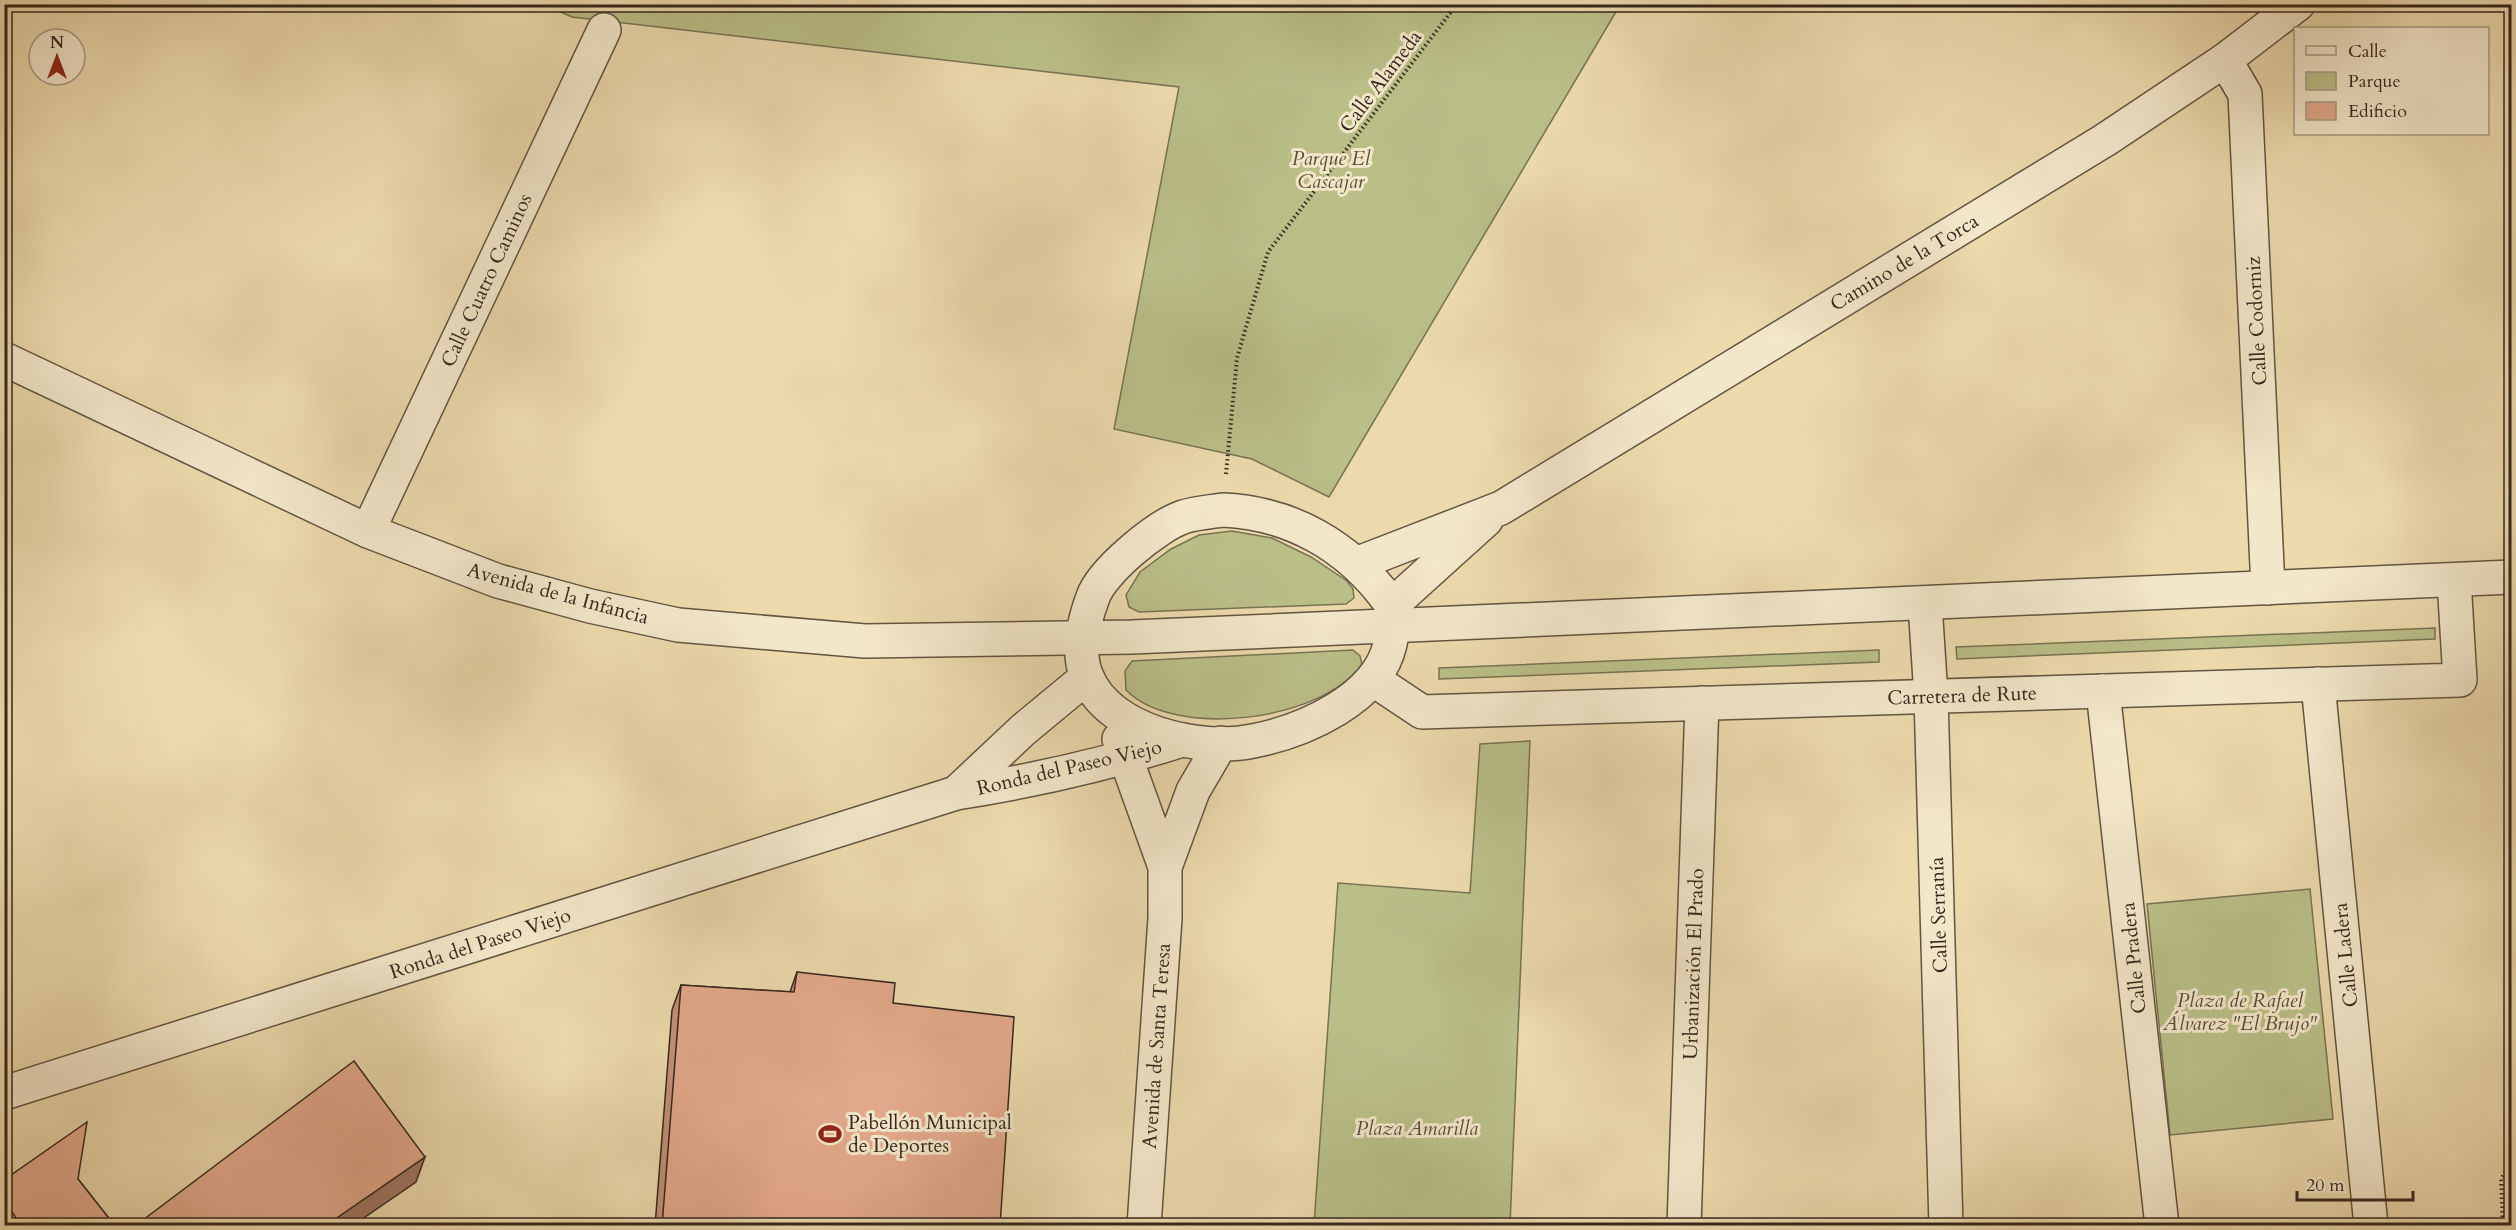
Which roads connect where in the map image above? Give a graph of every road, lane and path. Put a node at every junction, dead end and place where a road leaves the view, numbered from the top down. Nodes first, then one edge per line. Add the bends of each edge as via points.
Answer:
1 (1457, 4) edge
2 (2298, 4) edge
3 (604, 30) dead end
4 (2225, 60) junction
5 (4, 359) edge
6 (1501, 508) junction
7 (1223, 510) junction
8 (368, 531) junction
9 (1356, 564) junction
10 (2511, 577) edge
11 (2454, 580) junction
12 (2268, 588) junction
13 (1925, 604) junction
14 (1393, 616) junction
15 (1083, 638) junction
16 (1087, 677) junction
17 (1374, 680) junction
18 (2318, 684) junction
19 (2103, 691) junction
20 (1931, 696) junction
21 (1702, 703) junction
22 (1108, 708) junction
23 (1182, 740) junction
24 (1221, 743) junction
25 (1126, 758) junction
26 (956, 793) junction
27 (1165, 867) junction
28 (4, 1093) edge
29 (2511, 1163) edge
30 (1144, 1226) edge
31 (1684, 1226) edge
32 (1946, 1226) edge
33 (2162, 1226) edge
34 (2371, 1226) edge
35 (2503, 1226) edge

1 - 7 path, Calle Alameda via 1268,252 1237,358
2 - 4 street, Camino de la Torca
3 - 8 street, Calle Cuatro Caminos
4 - 6 street, Camino de la Torca via 2105,140
4 - 12 street, Calle Codorniz via 2245,94
5 - 8 street, Avenida de la Infancia
6 - 9 street, Camino de la Torca
6 - 14 street, Camino de la Torca
7 - 9 street via 1252,511 1292,524 1327,542
7 - 15 street via 1183,517 1148,536 1095,590
8 - 15 street, Avenida de la Infancia via 498,581 678,625 865,641
9 - 14 street via 1372,579
10 - 11 street
11 - 12 street
11 - 18 street, Carretera de Rute via 2460,680
12 - 13 street
13 - 14 street
13 - 20 street, Calle Serranía
14 - 15 street, Avenida de la Infancia
14 - 17 street via 1387,659
15 - 16 street
16 - 22 street
16 - 26 street, Ronda del Paseo Viejo
17 - 21 street, Carretera de Rute via 1422,712
17 - 24 street via 1355,698 1290,731 1252,742
18 - 19 street, Carretera de Rute
18 - 34 street, Calle Ladera
19 - 20 street, Carretera de Rute
19 - 33 street, Calle Pradera
20 - 21 street, Carretera de Rute
20 - 32 street, Calle Serranía
21 - 31 street, Urbanización El Prado
22 - 23 street via 1139,728
22 - 25 street, Avenida de Santa Teresa
23 - 24 street
23 - 25 street, Ronda del Paseo Viejo
24 - 27 street, Avenida de Santa Teresa via 1193,791
25 - 26 street, Ronda del Paseo Viejo
25 - 27 street, Avenida de Santa Teresa
26 - 28 street, Ronda del Paseo Viejo
27 - 30 street, Avenida de Santa Teresa
29 - 35 path via 2501,1179

